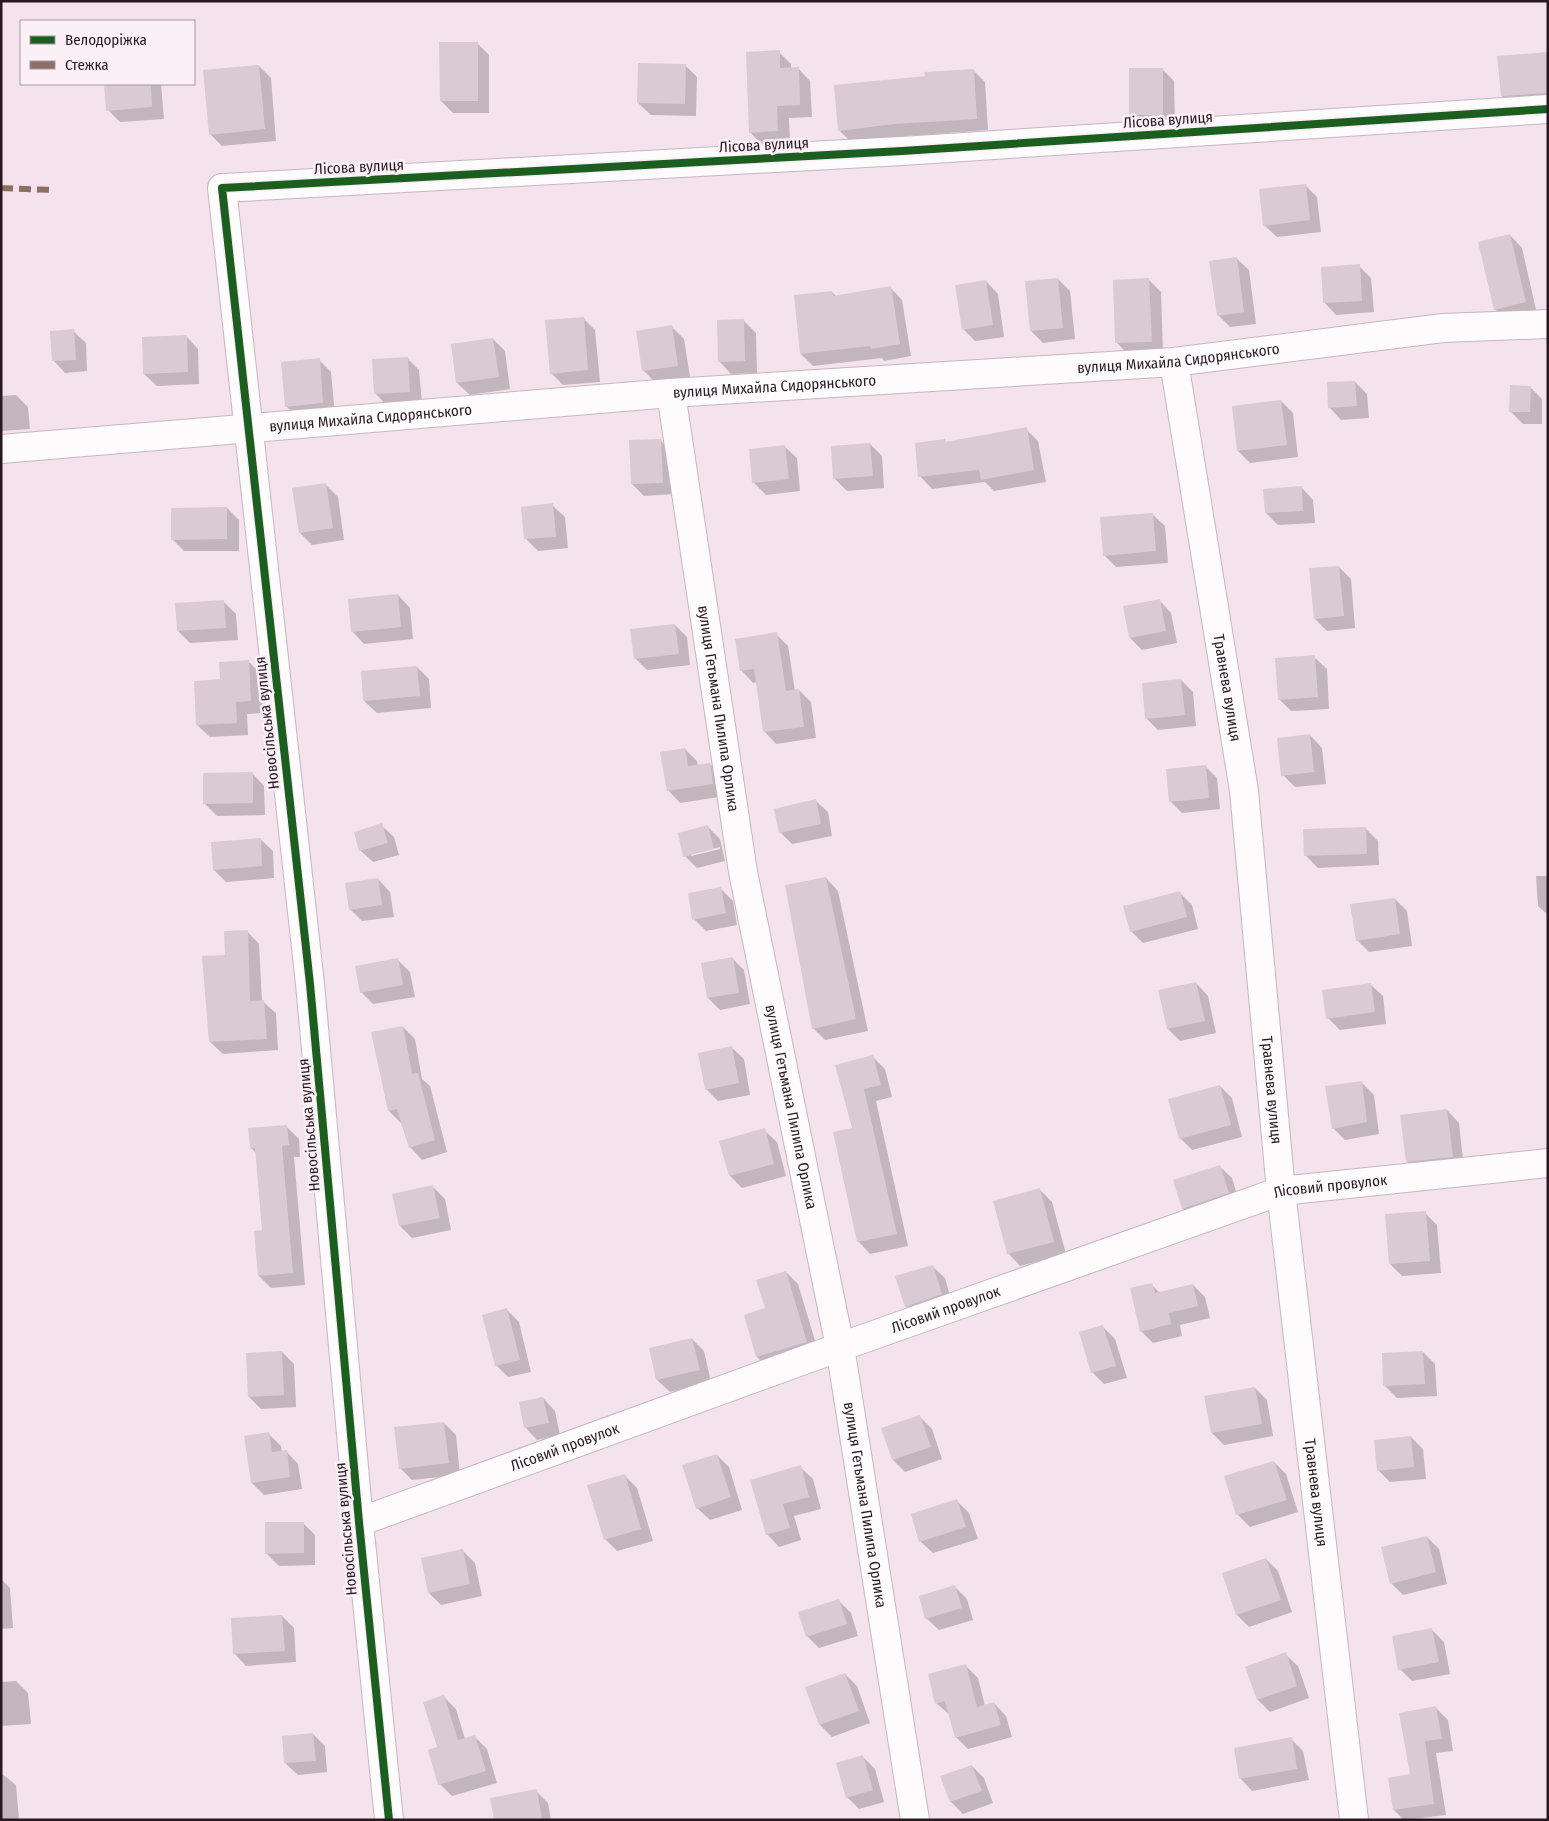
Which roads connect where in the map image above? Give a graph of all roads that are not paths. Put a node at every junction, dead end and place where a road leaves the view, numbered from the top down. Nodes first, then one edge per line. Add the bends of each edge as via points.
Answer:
1 (1548, 109) edge
2 (1548, 324) edge
3 (1174, 362) junction
4 (671, 393) junction
5 (247, 429) junction
6 (1, 449) edge
7 (1548, 1163) edge
8 (1281, 1191) junction
9 (840, 1347) junction
10 (359, 1522) junction
11 (389, 1820) edge
12 (915, 1820) edge
13 (1354, 1820) edge

1 - 5 street, Лісова вулиця via 892,152 222,188
2 - 3 street, вулиця Михайла Сидорянського via 1443,328
3 - 4 street, вулиця Михайла Сидорянського
3 - 8 street, Травнева вулиця via 1244,791
4 - 5 street, вулиця Михайла Сидорянського
4 - 9 street, вулиця Гетьмана Пилипа Орлика via 743,872
5 - 6 street, вулиця Михайла Сидорянського
5 - 10 street, Новосільська вулиця via 310,984
7 - 8 street, Лісовий провулок
8 - 9 street, Лісовий провулок
8 - 13 street, Травнева вулиця
9 - 10 street, Лісовий провулок
9 - 12 street, вулиця Гетьмана Пилипа Орлика
10 - 11 street, Новосільська вулиця

